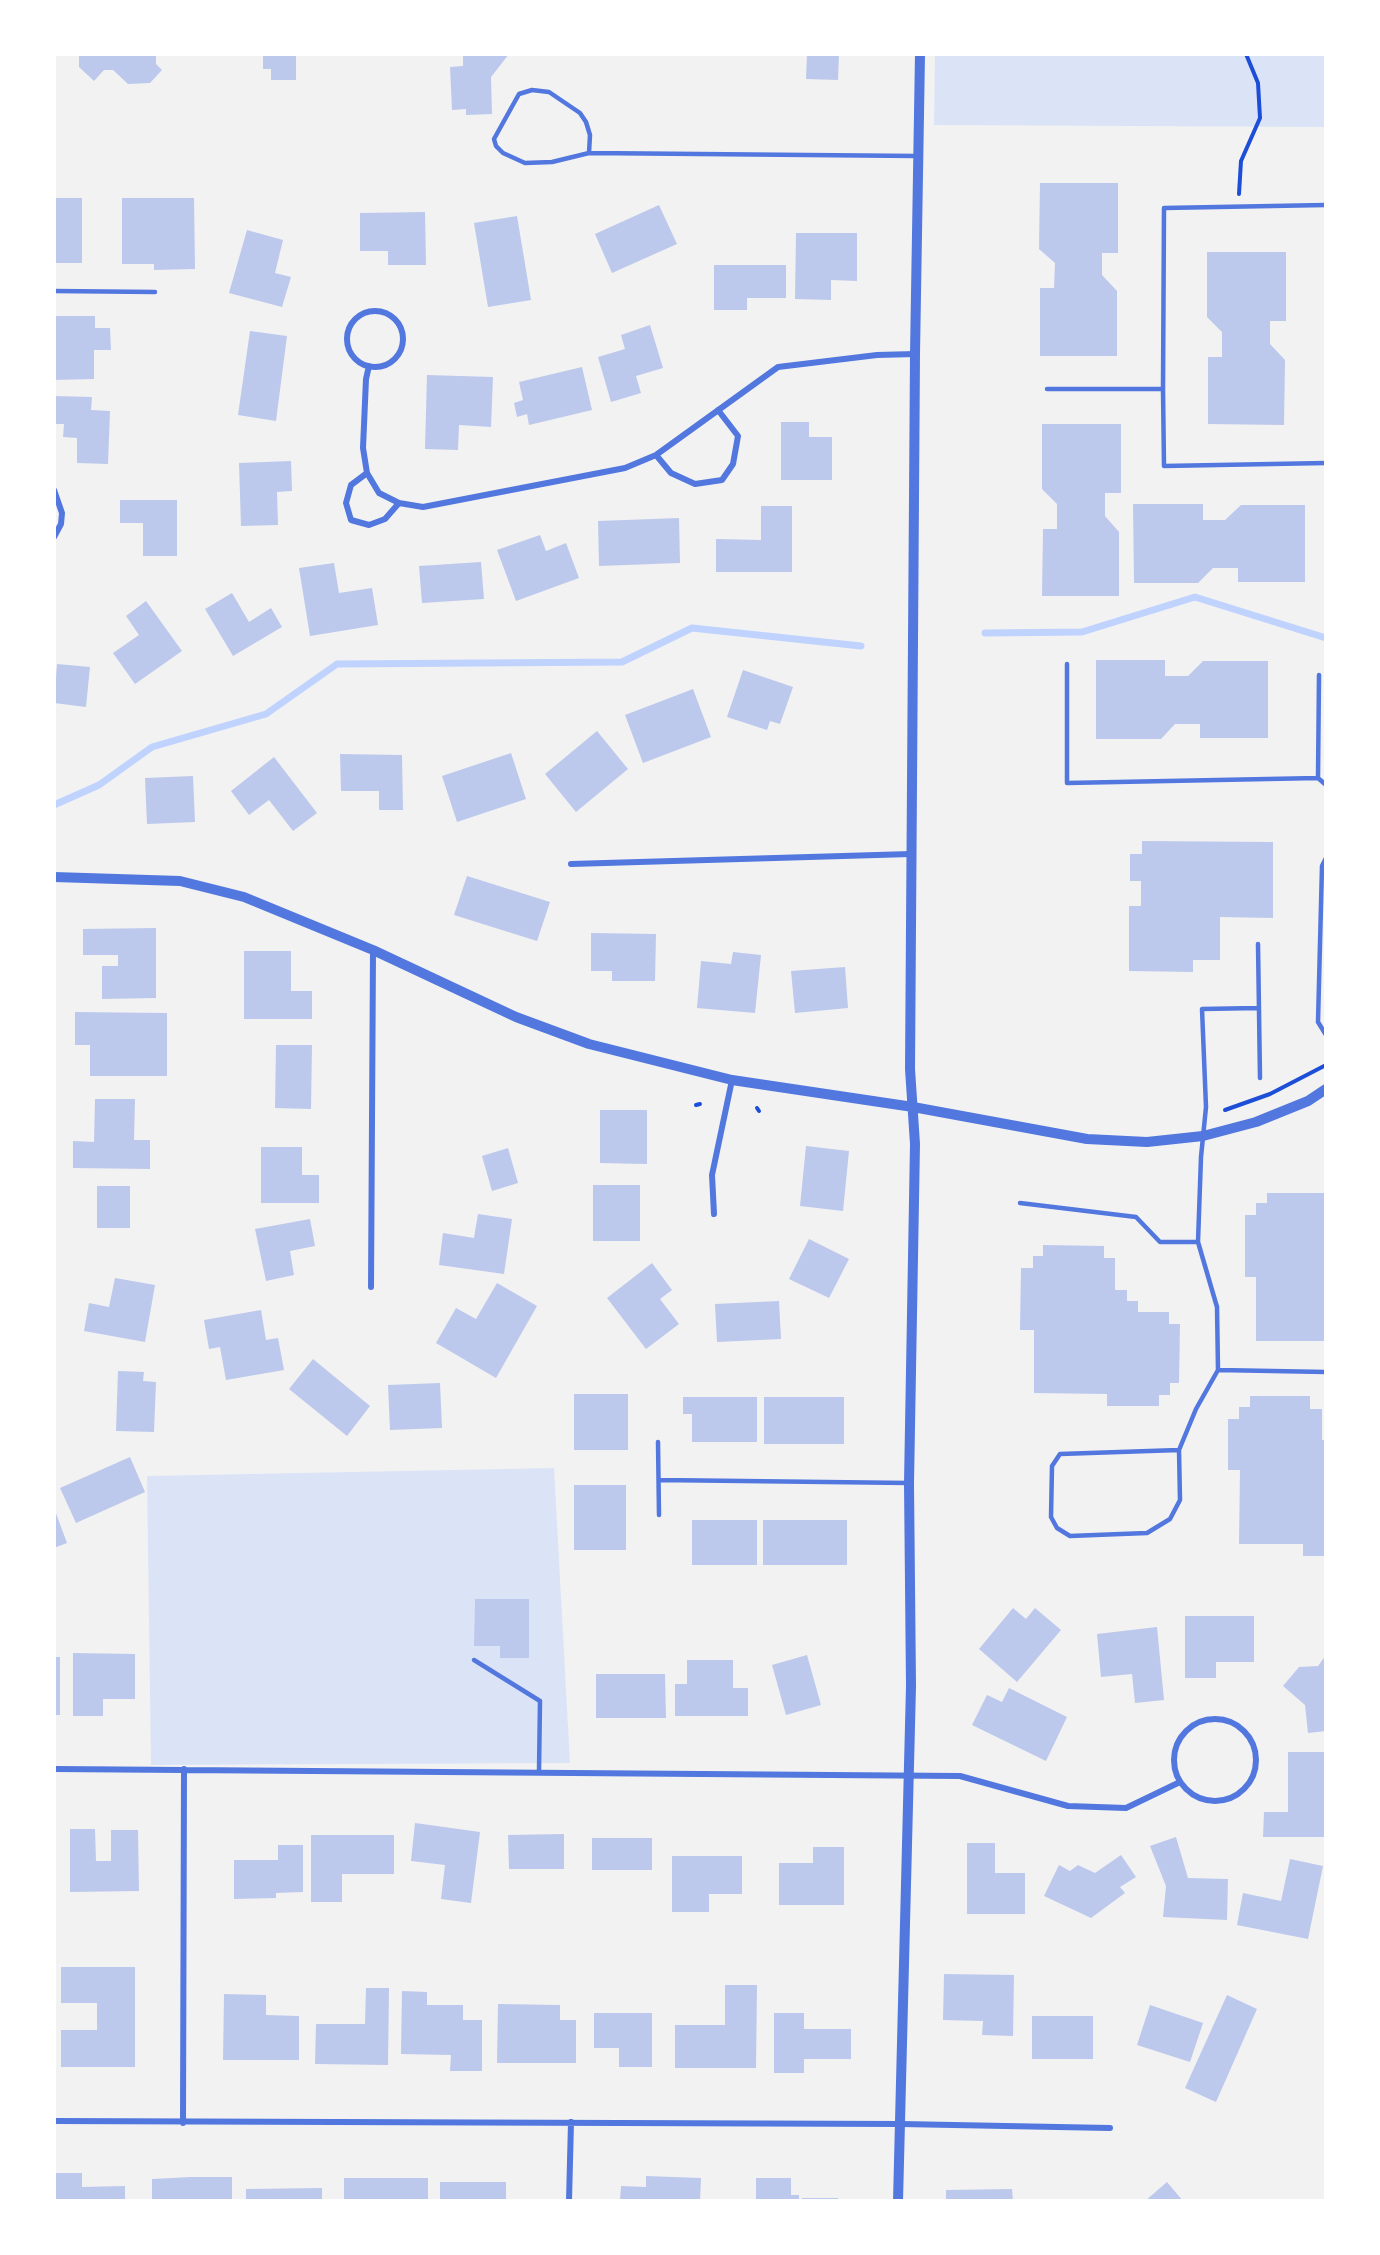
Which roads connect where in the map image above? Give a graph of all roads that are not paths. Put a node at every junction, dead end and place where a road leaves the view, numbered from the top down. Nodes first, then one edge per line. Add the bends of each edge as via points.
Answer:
1 (920, 54) edge
2 (589, 153) junction
3 (919, 156) junction
4 (1326, 206) edge
5 (54, 291) edge
6 (155, 292) dead end
7 (915, 354) junction
8 (369, 366) junction
9 (1047, 389) dead end
10 (1163, 389) junction
11 (718, 410) junction
12 (656, 454) junction
13 (1326, 463) edge
14 (367, 473) junction
15 (54, 490) edge
16 (399, 503) junction
17 (54, 537) edge
18 (1067, 664) dead end
19 (1319, 675) dead end
20 (1318, 778) junction
21 (1326, 785) edge
22 (911, 854) junction
23 (1326, 858) edge
24 (571, 864) dead end
25 (54, 877) edge
26 (1258, 944) dead end
27 (373, 950) junction
28 (1258, 1008) junction
29 (1326, 1035) edge
30 (1260, 1078) dead end
31 (732, 1080) junction
32 (1326, 1089) edge
33 (913, 1107) junction
34 (1203, 1136) junction
35 (1020, 1203) dead end
36 (714, 1214) dead end
37 (1198, 1242) junction
38 (371, 1287) dead end
39 (1218, 1370) junction
40 (1326, 1371) edge
41 (658, 1443) dead end
42 (1179, 1450) junction
43 (659, 1480) junction
44 (909, 1483) junction
45 (659, 1515) dead end
46 (474, 1660) dead end
47 (54, 1769) edge
48 (184, 1769) junction
49 (539, 1771) junction
50 (909, 1775) junction
51 (1180, 1782) junction
52 (54, 2121) edge
53 (183, 2122) junction
54 (571, 2122) junction
55 (901, 2124) junction
56 (1110, 2128) dead end
57 (569, 2201) edge
58 (898, 2201) edge

1 - 3 street
2 - 2 lane via 552,162 525,163 502,153 494,140 519,94 532,90 549,92 580,113 586,122
2 - 3 lane
3 - 7 street
4 - 10 lane via 1164,208
5 - 6 lane
7 - 11 street via 778,367
7 - 22 street
8 - 8 street via 388,364 401,351 402,332 398,323 382,312 363,314 350,328 349,347 360,363
8 - 14 street via 363,448
9 - 10 lane
10 - 13 lane via 1164,466
11 - 12 street
11 - 12 street via 738,436 733,464 722,480 695,484 671,473
12 - 16 street via 625,468 423,507
14 - 16 street via 379,493
14 - 16 street via 351,485 346,502 351,520 369,525 385,519
15 - 17 street via 62,513
18 - 20 lane via 1067,783
19 - 20 lane
20 - 21 lane
22 - 24 street
22 - 33 street
23 - 29 lane via 1322,866 1318,1022
25 - 27 street via 180,881 244,897
26 - 28 lane
27 - 31 street via 537,1025 589,1044
27 - 38 street
28 - 30 lane
28 - 34 lane via 1202,1009
31 - 33 street
31 - 36 street via 712,1175
32 - 34 street via 1308,1101 1256,1122
33 - 34 street via 1087,1139 1147,1142
33 - 44 street via 915,1228
34 - 37 lane
35 - 37 lane via 1136,1217 1160,1242
37 - 39 lane via 1217,1307
39 - 40 lane
39 - 42 lane
41 - 43 lane
42 - 42 lane via 1180,1500 1170,1519 1147,1533 1070,1536 1057,1528 1051,1517 1052,1466 1060,1454
43 - 44 lane
43 - 45 lane
44 - 50 street
46 - 49 lane via 540,1701
47 - 48 street
48 - 49 street
48 - 53 street
49 - 50 street
50 - 51 street via 960,1776 1068,1806 1114,1808 1126,1808
50 - 55 street
51 - 51 street via 1190,1793 1208,1801 1238,1795 1256,1769 1256,1755 1245,1731 1219,1719 1191,1727 1175,1750
52 - 53 street
53 - 54 street
54 - 55 street
54 - 57 street
55 - 56 street
55 - 58 street

